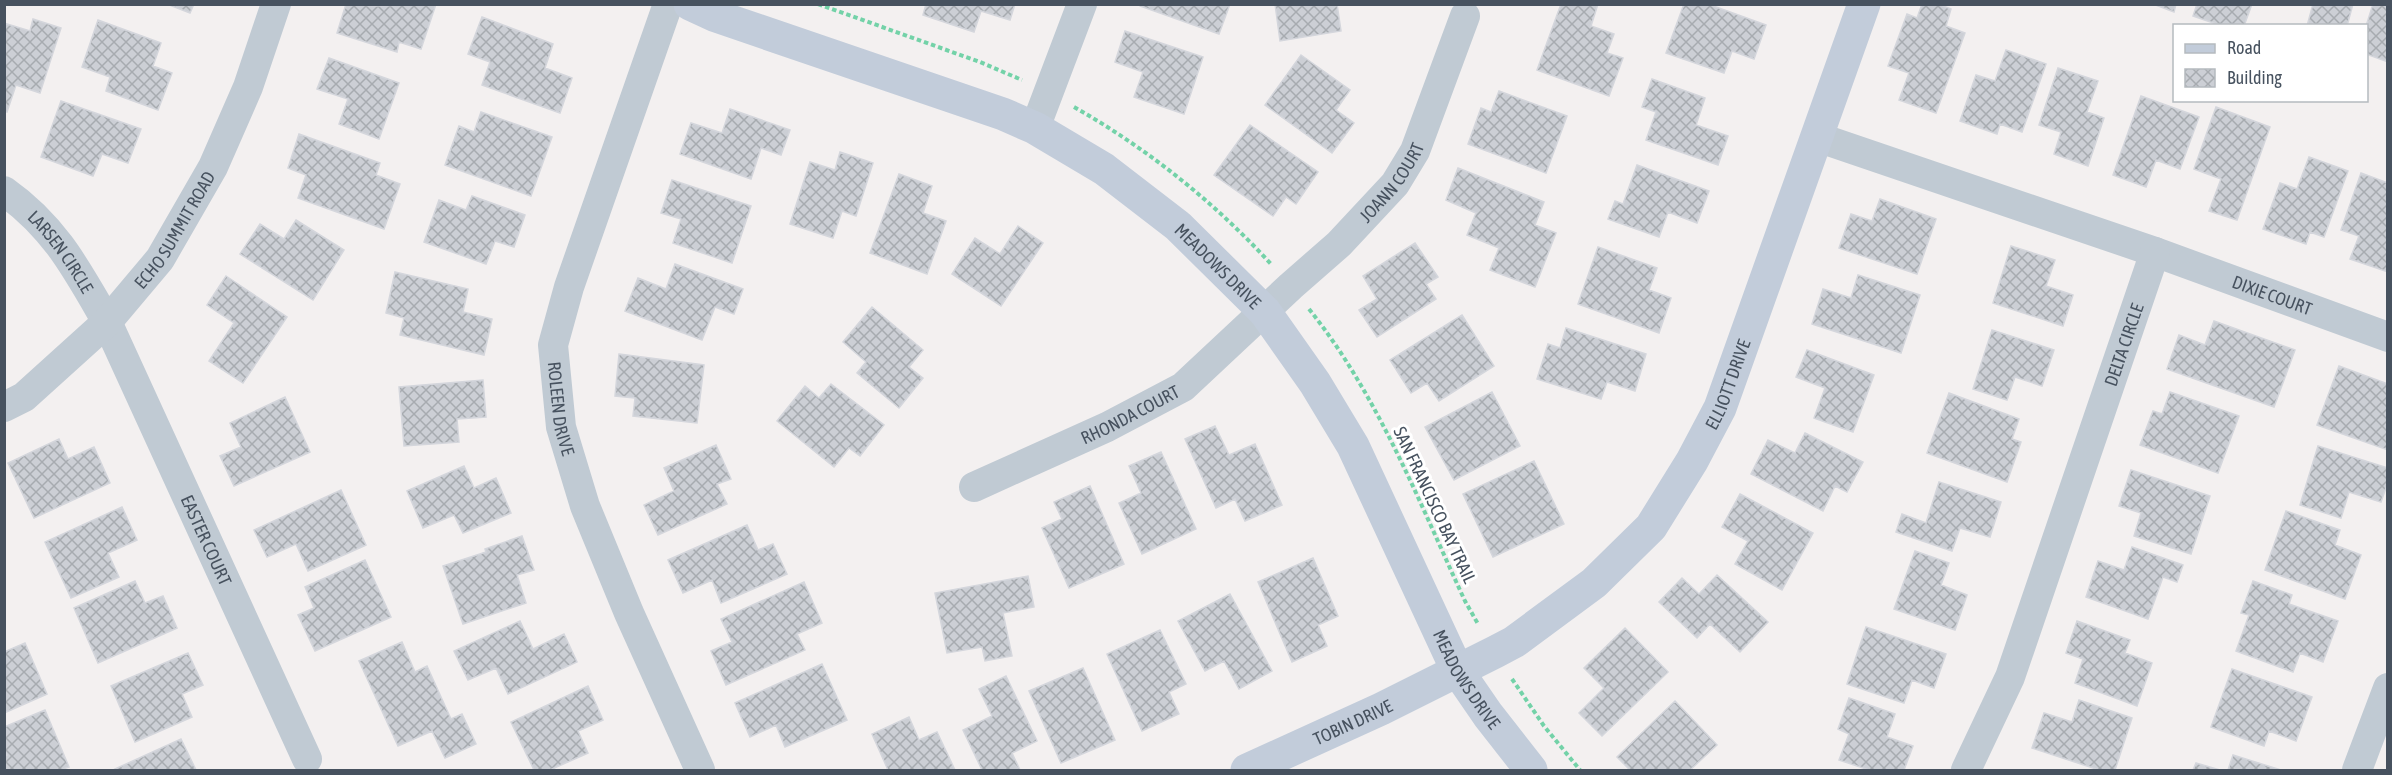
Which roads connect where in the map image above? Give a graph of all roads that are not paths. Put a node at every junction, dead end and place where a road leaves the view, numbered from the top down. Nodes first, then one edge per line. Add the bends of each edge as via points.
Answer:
1 (276, 4) edge
2 (668, 4) edge
3 (690, 4) edge
4 (1082, 4) edge
5 (1864, 4) edge
6 (1465, 16) dead end
7 (1035, 128) junction
8 (1817, 137) junction
9 (4, 191) edge
10 (2155, 252) junction
11 (1265, 312) junction
12 (107, 321) junction
13 (2388, 337) edge
14 (4, 407) edge
15 (974, 487) dead end
16 (1457, 670) junction
17 (2387, 692) edge
18 (307, 759) dead end
19 (700, 771) edge
20 (1247, 771) edge
21 (1531, 771) edge
22 (1966, 771) edge
23 (2357, 771) edge

1 - 12 street, ECHO SUMMIT ROAD via 248,87 213,167 160,259
2 - 19 street, ROLEEN DRIVE via 569,287 553,345 561,427 585,506
3 - 7 street, MEADOWS DRIVE
4 - 7 street
5 - 8 street, ELLIOTT DRIVE
6 - 11 street, JOANN COURT via 1415,151 1395,184 1339,244
7 - 11 street, MEADOWS DRIVE via 1104,169 1178,226
8 - 10 street
8 - 16 street, ELLIOTT DRIVE via 1720,408 1650,526 1594,584 1514,642
9 - 12 street, LARSEN CIRCLE via 27,207 67,252
10 - 13 street, DIXIE COURT
10 - 22 street, DELTA CIRCLE via 2010,677
11 - 15 street, RHONDA COURT via 1183,387 1107,427
11 - 16 street, MEADOWS DRIVE via 1353,446
12 - 14 street, ECHO SUMMIT ROAD via 24,397
12 - 18 street, EASTER COURT
16 - 20 street, TOBIN DRIVE via 1381,710
16 - 21 street, MEADOWS DRIVE
17 - 23 street

